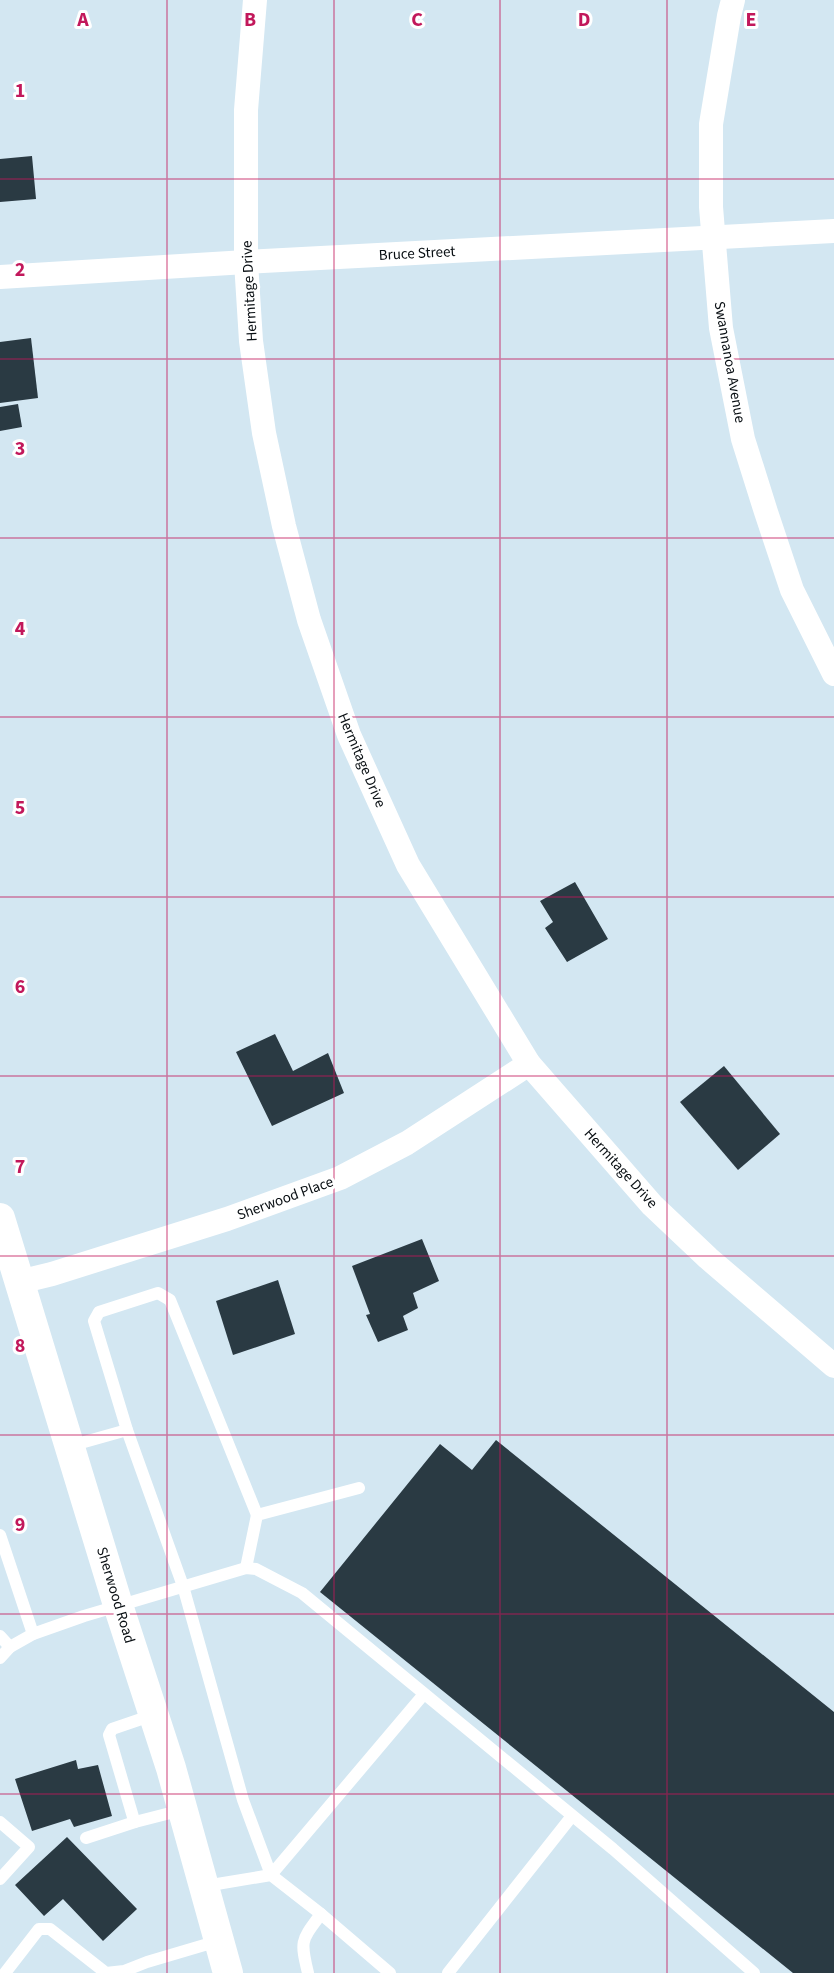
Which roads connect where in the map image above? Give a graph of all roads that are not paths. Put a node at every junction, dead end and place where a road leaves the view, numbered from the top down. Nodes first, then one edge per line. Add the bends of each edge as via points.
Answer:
1 (255, 0) edge
2 (733, 0) edge
3 (834, 231) edge
4 (713, 238) junction
5 (246, 262) junction
6 (0, 277) edge
7 (834, 674) edge
8 (529, 1064) junction
9 (0, 1218) edge
10 (20, 1282) junction
11 (834, 1366) edge
12 (127, 1430) junction
13 (70, 1446) junction
14 (358, 1488) dead end
15 (256, 1515) junction
16 (0, 1535) edge
17 (246, 1568) junction
18 (183, 1586) junction
19 (118, 1605) junction
20 (33, 1634) junction
21 (0, 1636) edge
22 (10, 1647) junction
23 (0, 1658) edge
24 (424, 1694) junction
25 (153, 1715) junction
26 (182, 1810) junction
27 (572, 1816) junction
28 (0, 1822) edge
29 (135, 1822) junction
30 (86, 1838) dead end
31 (271, 1875) junction
32 (0, 1879) edge
33 (204, 1886) junction
34 (321, 1914) junction
35 (219, 1941) junction
36 (5, 1973) edge
37 (106, 1973) edge
38 (228, 1973) edge
39 (308, 1973) edge
40 (390, 1973) edge
41 (448, 1973) edge
42 (754, 1973) edge

1 - 5 street, Hermitage Drive via 246,110
2 - 4 street, Swannanoa Avenue via 711,124
3 - 4 street, Bruce Street
4 - 5 street, Bruce Street
4 - 7 street, Swannanoa Avenue via 721,328 743,439 792,590
5 - 6 street, Bruce Street
5 - 8 street, Hermitage Drive via 262,422 281,514 309,620 349,735 408,865
8 - 10 street, Sherwood Place via 407,1143 340,1178 227,1220
8 - 11 street, Hermitage Drive via 652,1205
9 - 10 street, Sherwood Road
10 - 13 street, Sherwood Road
12 - 13 lane
12 - 15 lane via 94,1321 99,1312 158,1293 170,1300
12 - 18 lane
13 - 19 street, Sherwood Road
14 - 15 lane
15 - 17 lane
16 - 20 lane
17 - 18 lane
17 - 24 lane via 256,1569 302,1593
18 - 19 lane
18 - 31 lane via 243,1800
19 - 20 lane
19 - 25 street, Sherwood Road
20 - 22 lane
21 - 22 lane
22 - 23 lane
24 - 27 lane
24 - 31 lane
25 - 26 street, Sherwood Road
25 - 29 lane via 112,1729 109,1735
26 - 29 lane
26 - 33 street, Sherwood Road
27 - 41 lane
27 - 42 lane
28 - 32 lane via 29,1847
29 - 30 lane
31 - 33 lane
31 - 34 lane
33 - 35 street, Sherwood Road
34 - 39 lane via 302,1946
34 - 40 lane
35 - 37 lane
35 - 38 street, Sherwood Road
36 - 37 lane via 39,1929 50,1929

